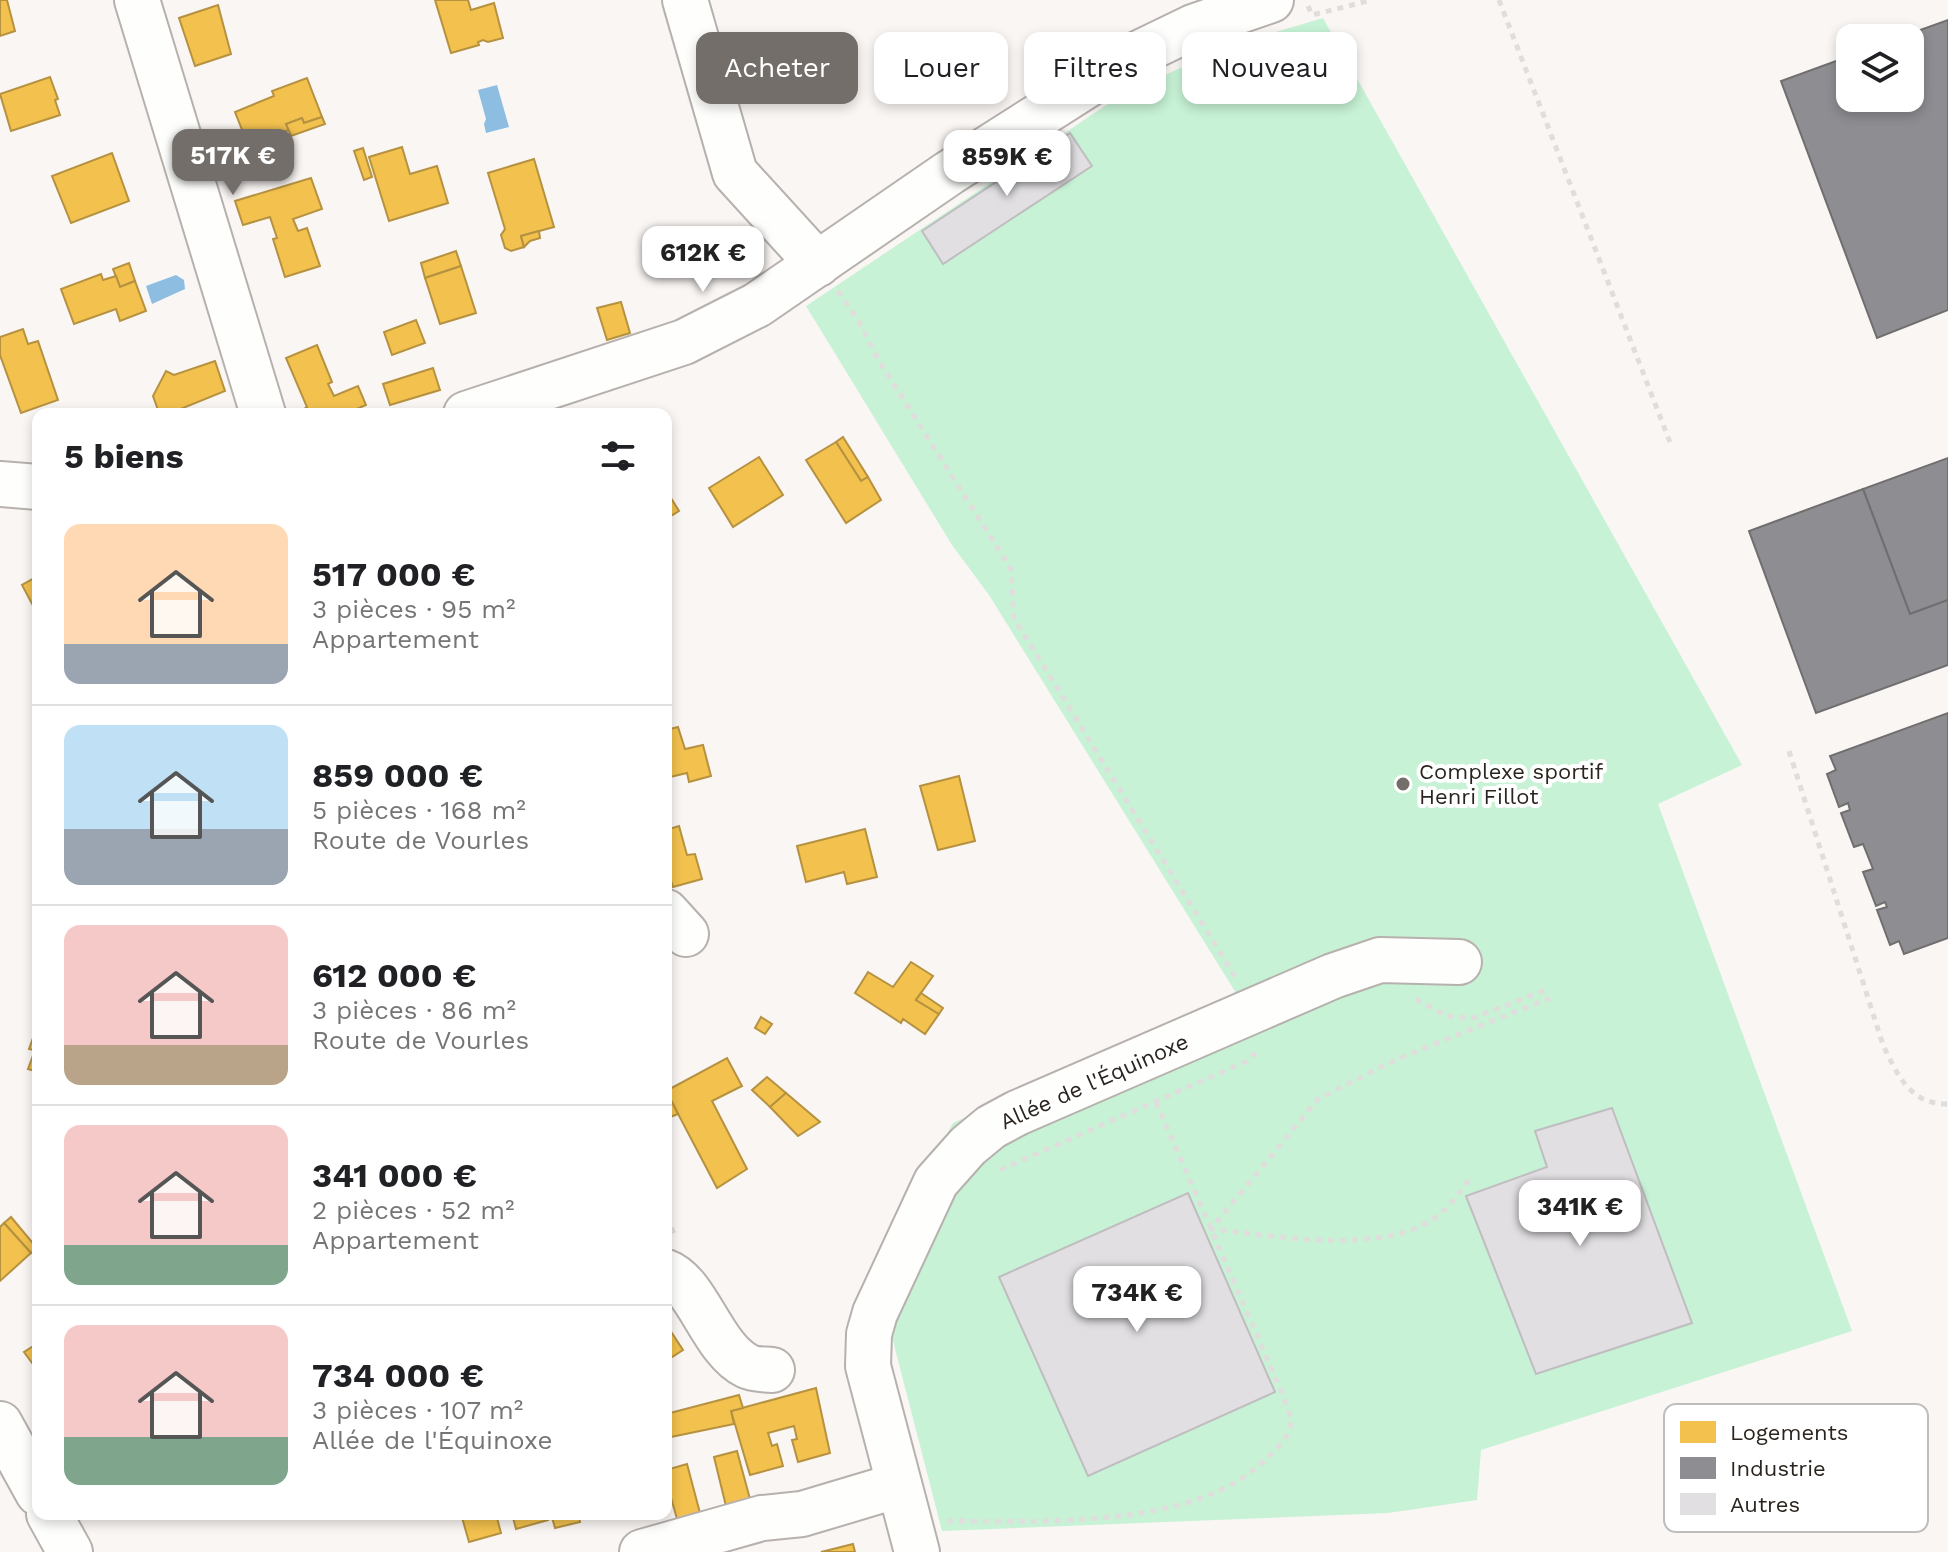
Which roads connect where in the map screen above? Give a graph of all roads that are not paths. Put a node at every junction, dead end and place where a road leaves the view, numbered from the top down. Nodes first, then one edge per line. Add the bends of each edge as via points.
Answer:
1 (137, 0) edge
2 (685, 0) edge
3 (1271, 0) edge
4 (818, 264) junction
5 (261, 408) edge
6 (484, 408) edge
7 (0, 484) edge
8 (32, 487) edge
9 (1459, 962) dead end
10 (672, 1275) edge
11 (772, 1370) dead end
12 (0, 1424) edge
13 (32, 1482) edge
14 (899, 1485) junction
15 (52, 1520) edge
16 (914, 1540) edge
17 (70, 1552) edge
18 (642, 1552) edge

1 - 5 street
2 - 4 street via 735,173
3 - 4 street via 1193,27 1133,56
4 - 6 street via 757,305 684,342
7 - 8 street
9 - 14 street, Allée de l'Équinoxe via 1380,960 1252,1010 1002,1121 968,1146 942,1174 869,1334 868,1366
10 - 11 street via 724,1348 748,1367
12 - 13 street
14 - 16 street, Allée de l'Équinoxe
14 - 18 street
15 - 17 street

